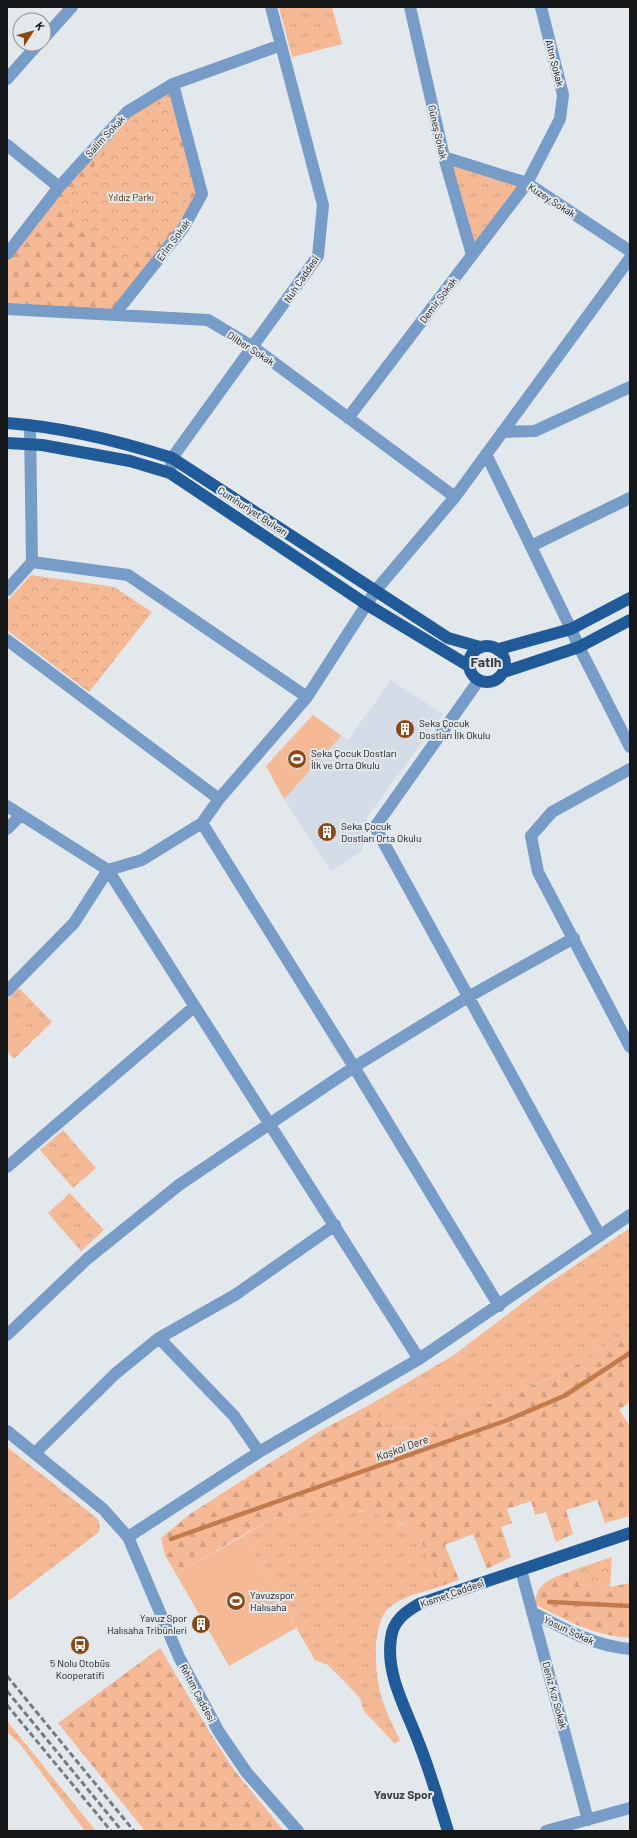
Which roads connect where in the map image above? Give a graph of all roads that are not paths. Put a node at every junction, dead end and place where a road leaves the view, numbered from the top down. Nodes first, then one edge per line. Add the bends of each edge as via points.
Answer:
1 (72, 7) edge
2 (271, 7) edge
3 (410, 7) edge
4 (541, 7) edge
5 (52, 29) edge
6 (281, 45) junction
7 (31, 52) edge
8 (7, 79) edge
9 (173, 84) junction
10 (7, 145) edge
11 (444, 157) junction
12 (527, 183) junction
13 (59, 187) junction
14 (630, 251) edge
15 (7, 254) edge
16 (472, 255) junction
17 (630, 258) edge
18 (7, 309) edge
19 (114, 315) junction
20 (253, 347) junction
21 (630, 387) edge
22 (348, 418) junction
23 (7, 423) edge
24 (30, 425) junction
25 (502, 432) junction
26 (7, 443) edge
27 (31, 444) junction
28 (486, 454) junction
29 (172, 458) junction
30 (170, 473) junction
31 (454, 497) junction
32 (630, 498) edge
33 (531, 546) junction
34 (32, 562) junction
35 (7, 590) edge
36 (376, 590) junction
37 (630, 598) edge
38 (366, 604) junction
39 (630, 620) edge
40 (571, 629) junction
41 (7, 640) edge
42 (480, 647) junction
43 (579, 647) junction
44 (499, 650) junction
45 (469, 666) junction
46 (504, 672) junction
47 (478, 680) junction
48 (307, 697) junction
49 (630, 747) edge
50 (630, 769) edge
51 (219, 799) junction
52 (7, 806) edge
53 (21, 816) junction
54 (202, 823) junction
55 (7, 828) edge
56 (108, 870) junction
57 (574, 938) junction
58 (7, 991) edge
59 (468, 997) junction
60 (194, 1007) junction
61 (630, 1047) edge
62 (354, 1067) junction
63 (269, 1125) junction
64 (9, 1161) edge
65 (630, 1215) edge
66 (335, 1226) junction
67 (600, 1236) junction
68 (499, 1306) junction
69 (7, 1335) edge
70 (159, 1338) junction
71 (419, 1360) junction
72 (7, 1431) edge
73 (259, 1452) junction
74 (35, 1453) junction
75 (630, 1533) edge
76 (128, 1537) junction
77 (522, 1570) junction
78 (532, 1612) junction
79 (630, 1649) edge
80 (630, 1808) edge
81 (588, 1820) junction
82 (298, 1831) edge
83 (448, 1831) edge
84 (546, 1831) edge

1 - 5 street
2 - 6 street, Nuh Caddesi
3 - 11 street, Güneş Sokak
4 - 12 street, Altın Sokak via 563,95 560,119
6 - 9 street, Salim Sokak
6 - 20 street, Nuh Caddesi via 323,205 318,256
7 - 8 street
9 - 13 street, Salim Sokak via 128,112
9 - 19 street, Erim Sokak via 202,194 184,228
10 - 13 street
11 - 12 street, Kuzey Sokak
11 - 16 street, Güneş Sokak
12 - 14 street, Kuzey Sokak
12 - 16 street, Demir Sokak
13 - 15 street, Salim Sokak
16 - 22 street, Demir Sokak
17 - 25 street
18 - 19 street, Dilber Sokak
19 - 20 street, Dilber Sokak via 208,320
20 - 22 street, Dilber Sokak
20 - 29 street, Nuh Caddesi
21 - 25 street via 535,431
22 - 31 street, Dilber Sokak
23 - 24 main road, Cumhuriyet Bulvarı
24 - 27 street
24 - 29 main road, Cumhuriyet Bulvarı via 126,443
25 - 28 street
26 - 27 main road, Cumhuriyet Bulvarı
27 - 30 main road, Cumhuriyet Bulvarı via 130,461
27 - 34 street
28 - 31 street
28 - 33 street
29 - 30 street, Nuh Caddesi
29 - 36 main road, Cumhuriyet Bulvarı
30 - 38 main road, Cumhuriyet Bulvarı
31 - 36 street
32 - 33 street
33 - 40 street
34 - 35 street
34 - 48 street via 128,576
36 - 38 street
36 - 42 main road, Cumhuriyet Bulvarı via 448,638
37 - 40 main road
38 - 45 main road, Cumhuriyet Bulvarı
38 - 48 street
39 - 43 main road
40 - 43 street
40 - 44 main road
41 - 51 street
42 - 44 main road via 490,646
42 - 45 main road via 471,655
43 - 46 main road
43 - 49 street
44 - 46 main road via 505,660
45 - 47 main road
46 - 47 main road via 490,682
47 - 59 street via 375,827
48 - 51 street
50 - 57 street via 552,812 531,836 538,872
51 - 54 street
52 - 53 street
53 - 55 street
53 - 56 street
54 - 56 street via 142,860
54 - 62 street
56 - 58 street via 74,923
56 - 60 street
57 - 59 street
57 - 61 street
59 - 62 street
59 - 67 street
60 - 63 street
60 - 64 street
62 - 63 street
62 - 68 street
63 - 66 street
63 - 69 street via 178,1185 87,1259
65 - 67 street
66 - 70 street via 235,1295
66 - 71 street
67 - 68 street
68 - 71 street
70 - 73 street via 234,1416
70 - 74 street via 115,1374
71 - 73 street
72 - 74 street, Rıhtım Caddesi
73 - 76 street
74 - 76 street, Rıhtım Caddesi via 103,1509
75 - 77 main road, Kısmet Caddesi
76 - 82 street, Rıhtım Caddesi via 179,1657 219,1732 247,1773
77 - 78 street, Deniz Kızı Sokak
77 - 83 main road, Kısmet Caddesi via 419,1604 401,1616 395,1624 391,1638 396,1685 421,1747
78 - 79 street, Yosun Sokak via 593,1642
78 - 81 street, Deniz Kızı Sokak
80 - 81 street
81 - 84 street

